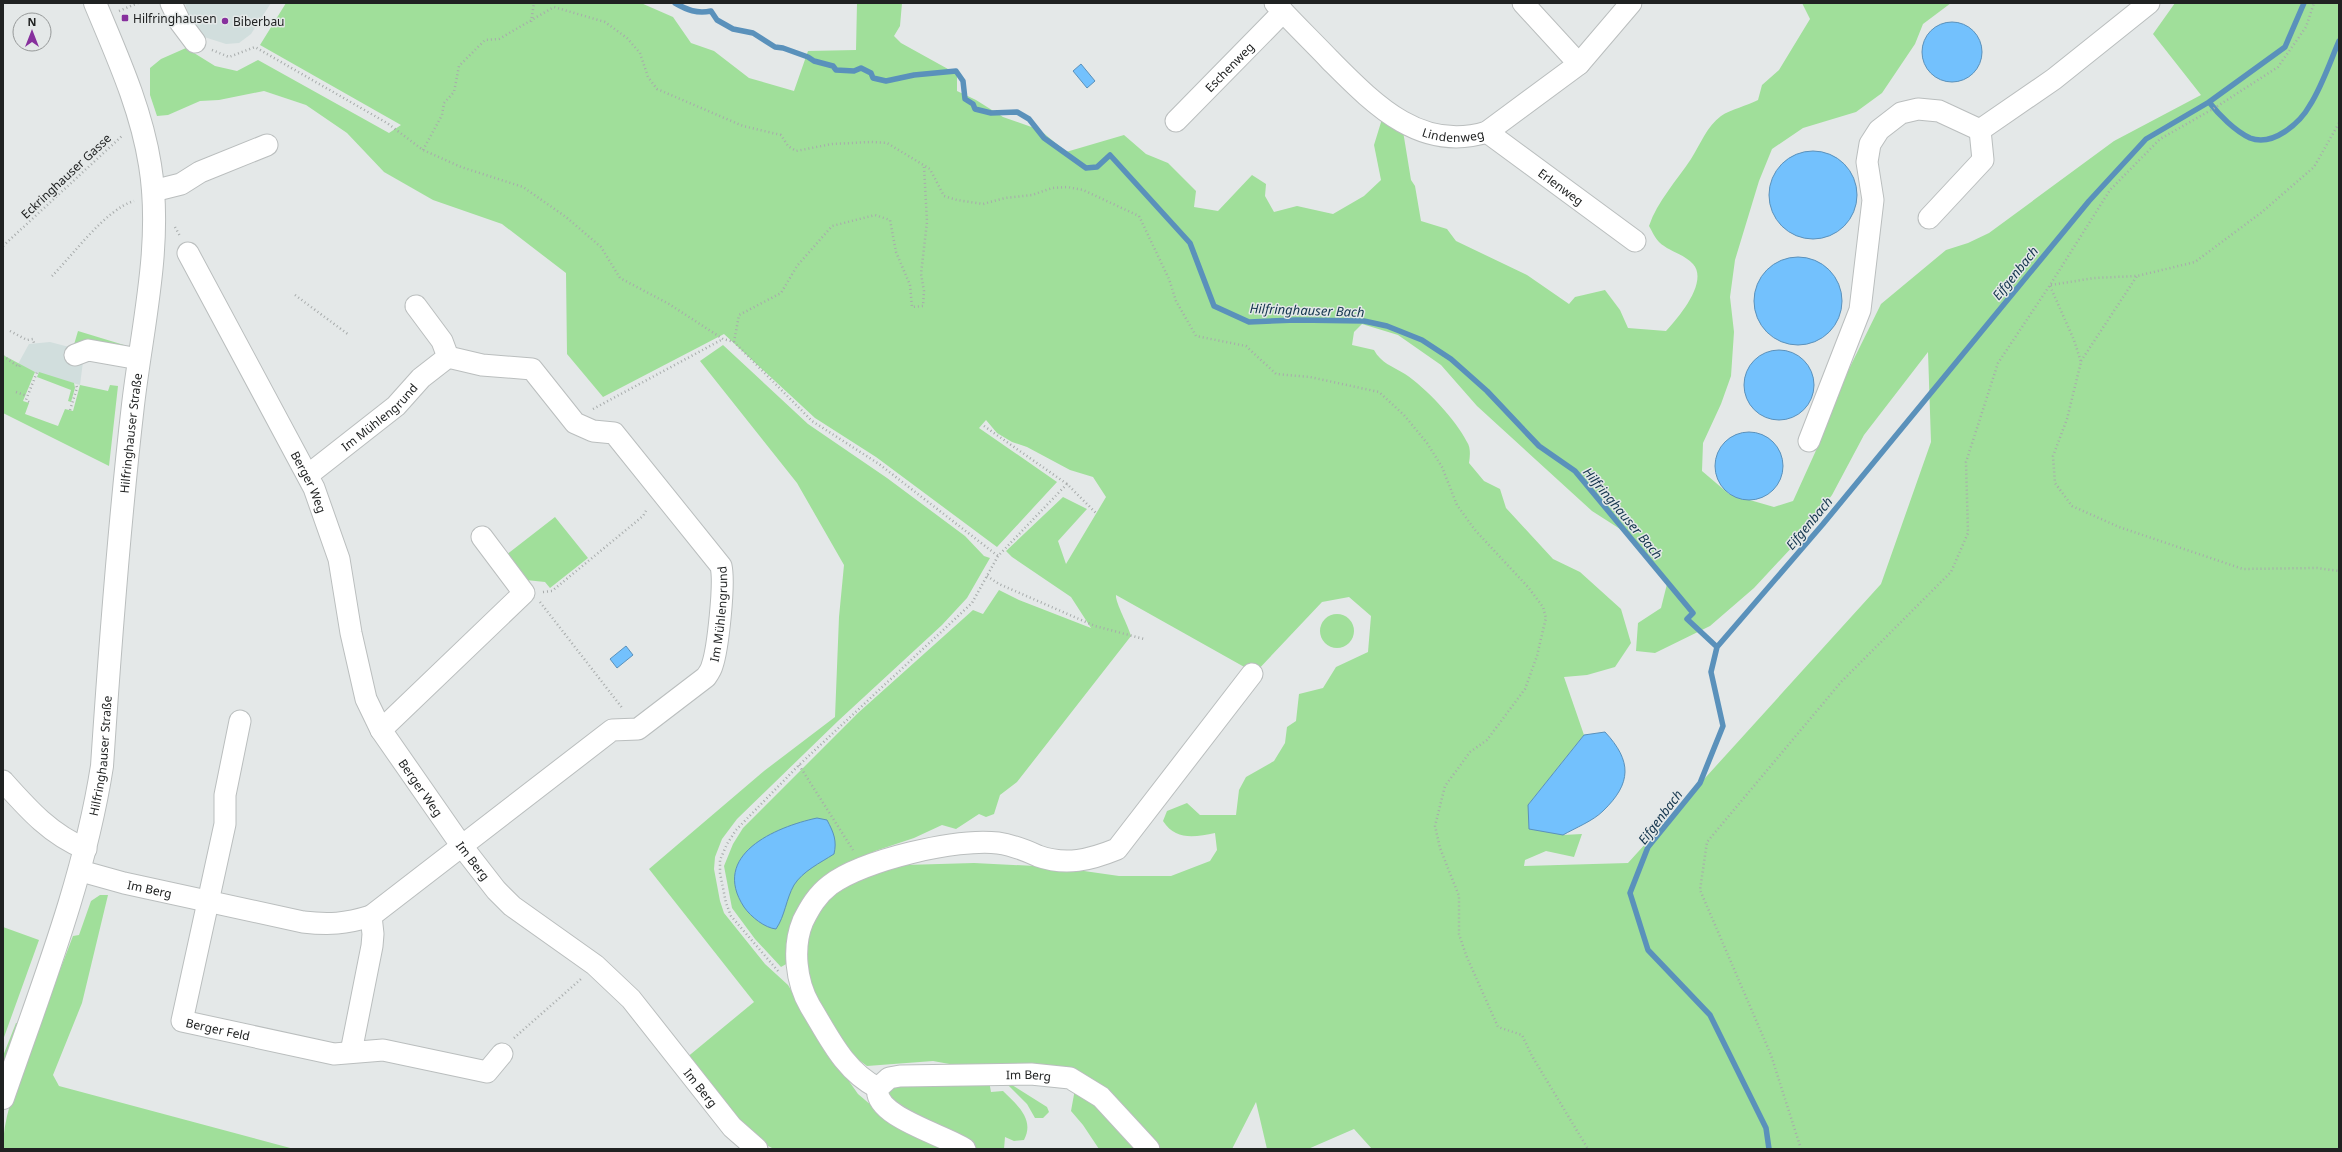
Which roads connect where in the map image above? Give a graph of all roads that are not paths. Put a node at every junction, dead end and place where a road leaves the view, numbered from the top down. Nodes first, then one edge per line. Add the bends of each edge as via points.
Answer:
1 (95, 3) edge
2 (171, 3) edge
3 (1523, 3) edge
4 (1631, 3) edge
5 (2149, 3) edge
6 (1279, 8) edge
7 (195, 42) road end
8 (1579, 64) junction
9 (1176, 122) dead end
10 (1980, 130) junction
11 (1487, 132) junction
12 (266, 145) dead end
13 (153, 193) junction
14 (1929, 218) dead end
15 (1635, 241) dead end
16 (188, 253) dead end
17 (416, 306) dead end
18 (75, 355) dead end
19 (448, 356) junction
20 (139, 359) junction
21 (1809, 442) dead end
22 (308, 475) junction
23 (482, 537) dead end
24 (1252, 674) dead end
25 (240, 721) dead end
26 (380, 730) junction
27 (3, 781) edge
28 (461, 846) junction
29 (86, 849) junction
30 (81, 872) junction
31 (209, 901) junction
32 (371, 916) junction
33 (351, 1052) junction
34 (502, 1054) road end
35 (878, 1088) junction
36 (3, 1098) edge
37 (757, 1149) edge
38 (965, 1149) edge
39 (1149, 1149) edge

1 - 13 main road, Hilfringhauser Straße via 141,120
2 - 7 street via 180,22
3 - 8 street
4 - 8 street, Lindenweg
5 - 10 street via 2054,80
6 - 9 street, Eschenweg
6 - 11 street, Lindenweg via 1372,102 1414,128 1441,137 1472,136
8 - 11 street, Lindenweg
10 - 14 street via 1982,160
10 - 21 street via 1939,112 1918,109 1901,113 1879,130 1870,144 1867,162 1873,200 1860,310
11 - 15 street, Erlenweg
12 - 13 street via 200,172 181,184
13 - 20 main road, Hilfringhauser Straße via 151,260
16 - 22 street, Berger Weg
17 - 19 street via 442,341
18 - 20 street via 88,350
19 - 22 street, Im Mühlengrund via 421,378 396,406
19 - 28 street, Im Mühlengrund via 482,365 532,369 575,423 593,432 614,433 721,566 724,577 712,667 706,677 638,729 612,730
20 - 29 main road, Hilfringhauser Straße via 121,516 102,766
22 - 26 street, Berger Weg via 338,559 357,666 366,699
23 - 26 street via 524,593
24 - 35 street via 1117,849 1068,862 1052,860 1016,846 997,843 968,844 895,856 864,867 831,885 814,901 801,926 798,939 799,982 808,1003 836,1049 854,1073 864,1082
25 - 31 street via 224,795 225,824
26 - 28 street, Berger Weg
27 - 29 street via 27,808 57,835
28 - 32 street, Im Berg
28 - 37 street, Im Berg via 512,906 596,965 631,999 732,1127
29 - 30 main road, Hilfringhauser Straße
30 - 31 street, Im Berg
30 - 36 main road, Hilfringhauser Straße
31 - 32 street, Im Berg via 326,925 349,923
31 - 33 street, Berger Feld via 182,1021 334,1054
32 - 33 street via 372,946
33 - 34 street, Berger Feld via 383,1050 487,1072
35 - 38 street via 878,1098 893,1114
35 - 39 street, Im Berg via 889,1078 900,1076 1031,1074 1070,1078 1101,1096

